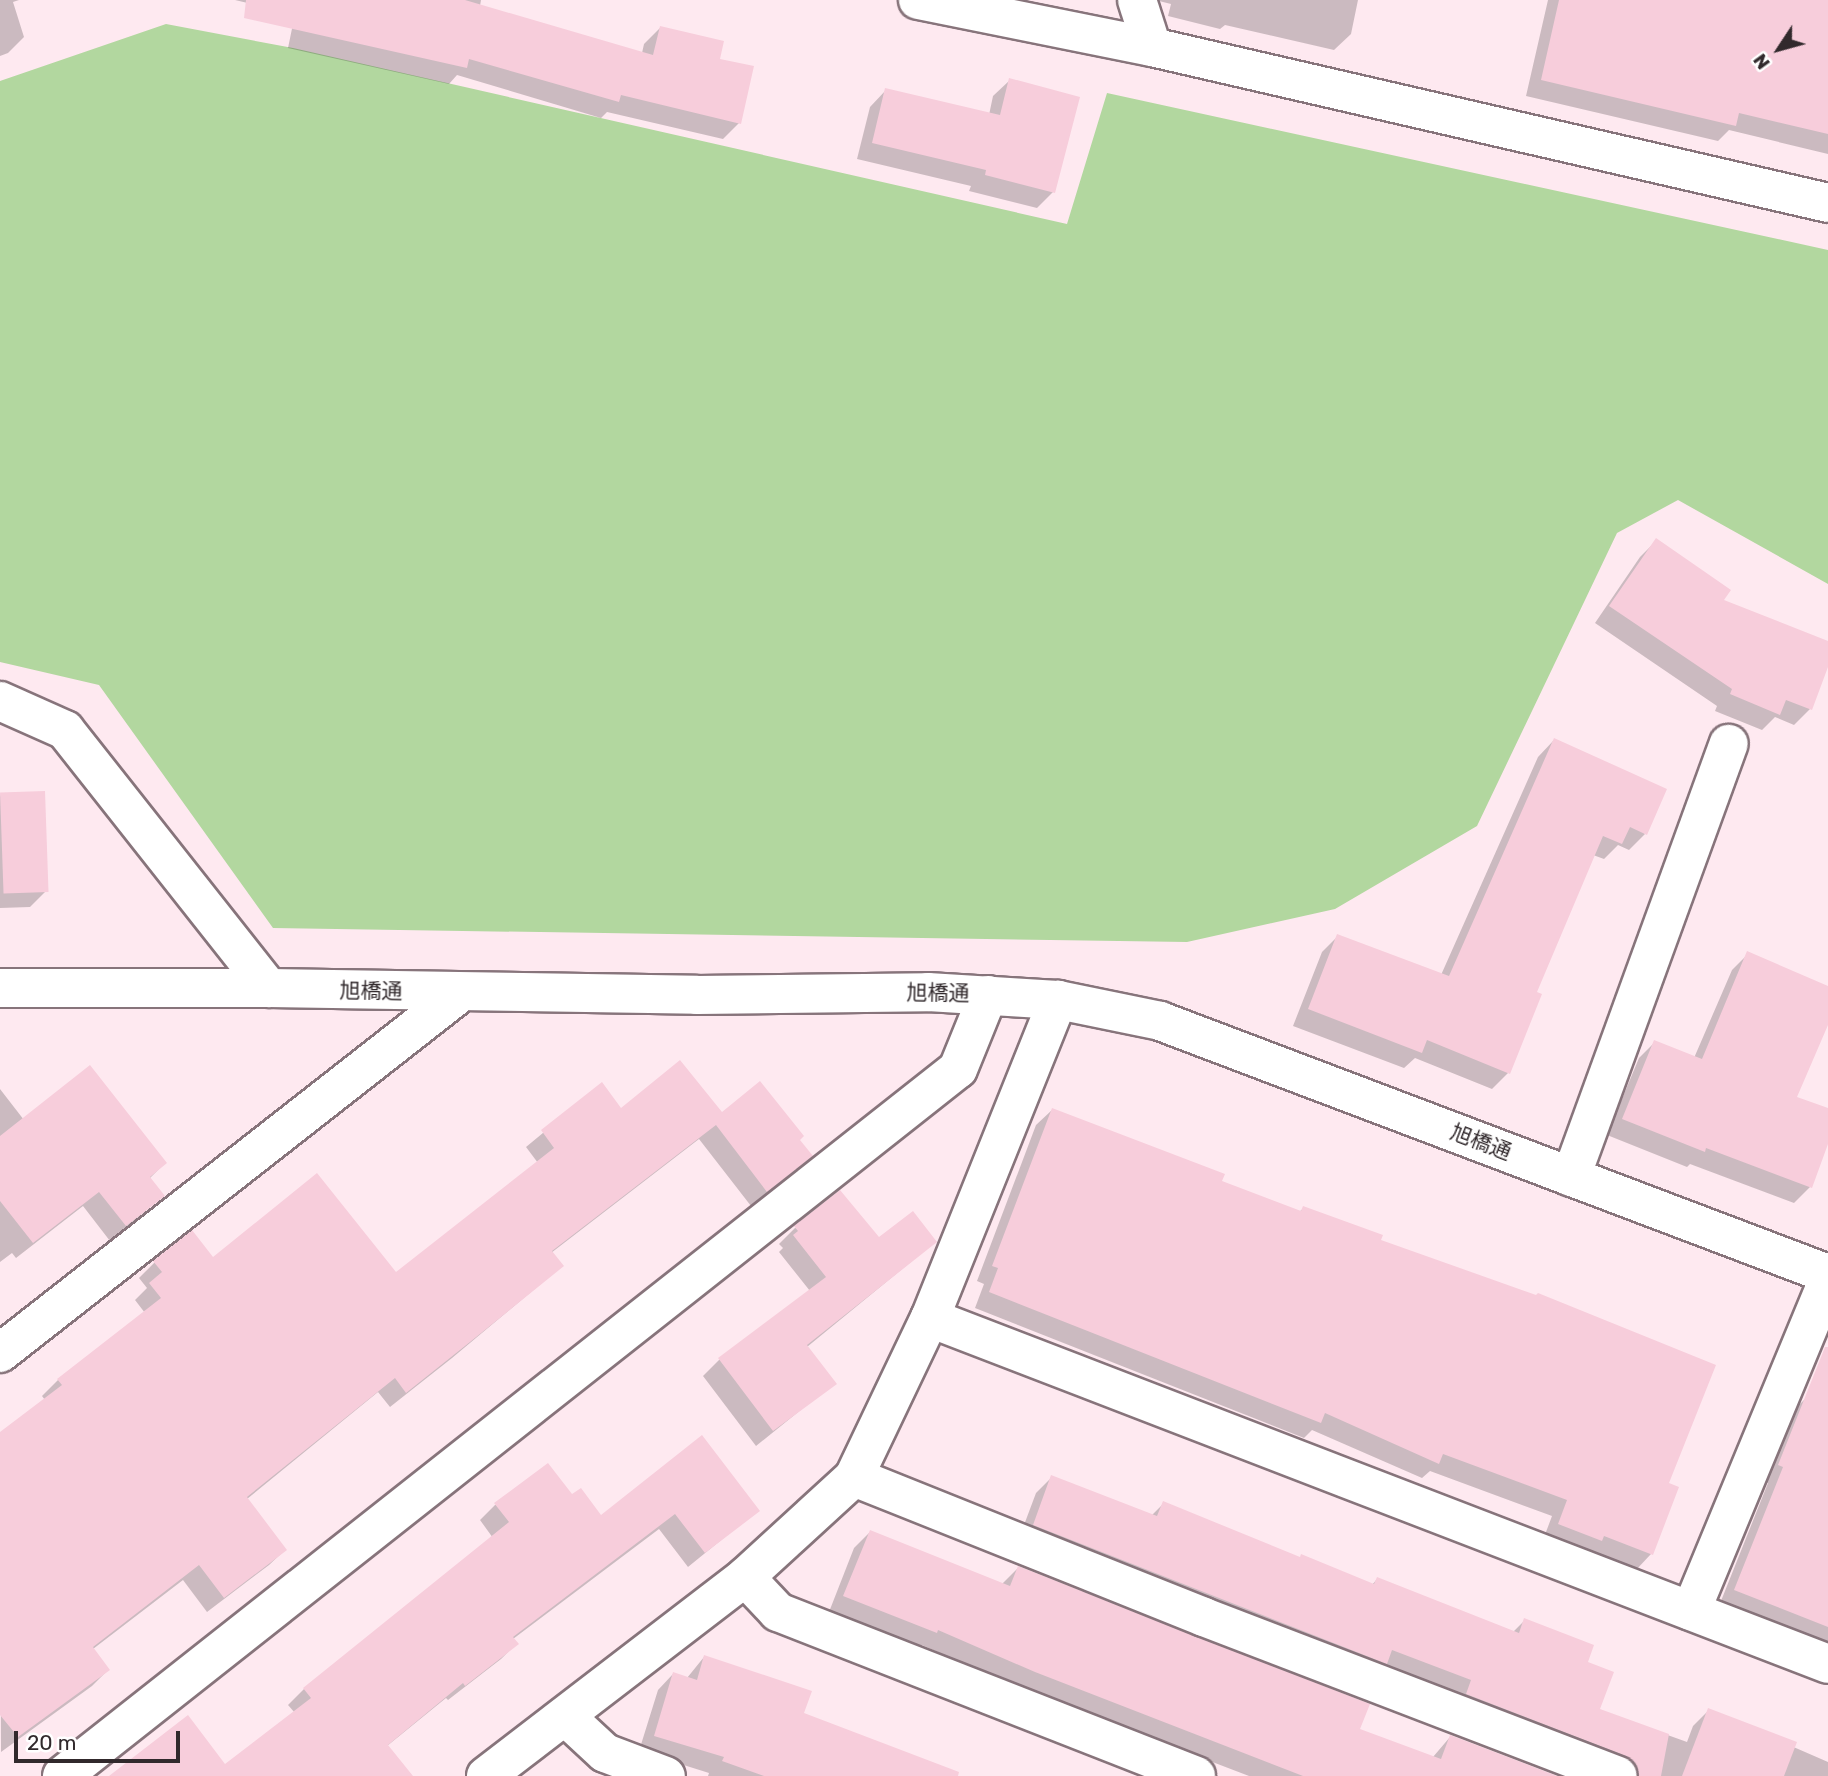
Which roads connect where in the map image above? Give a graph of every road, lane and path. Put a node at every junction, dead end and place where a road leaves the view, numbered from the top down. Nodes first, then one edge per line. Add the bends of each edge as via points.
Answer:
1 (918, 0) edge
2 (1137, 0) edge
3 (1152, 47) junction
4 (1828, 203) edge
5 (0, 701) edge
6 (1729, 744) dead end
7 (0, 988) edge
8 (268, 988) junction
9 (460, 993) junction
10 (988, 995) junction
11 (1058, 1000) junction
12 (1571, 1177) junction
13 (1828, 1273) edge
14 (1828, 1280) edge
15 (930, 1318) junction
16 (0, 1353) edge
17 (854, 1477) junction
18 (746, 1577) junction
19 (1691, 1611) junction
20 (1828, 1664) edge
21 (565, 1716) junction
22 (62, 1776) edge
23 (486, 1776) edge
24 (666, 1776) edge
25 (1196, 1776) edge
26 (1618, 1776) edge

1 - 3 street
2 - 3 street
3 - 4 street
5 - 8 street via 65,730
6 - 12 street
7 - 8 street, 旭橋通
8 - 9 street, 旭橋通
9 - 10 street, 旭橋通
9 - 16 street
10 - 11 street, 旭橋通
10 - 22 street via 958,1069
11 - 12 street, 旭橋通 via 1160,1021
11 - 15 street
12 - 13 street, 旭橋通
14 - 19 street
15 - 17 street
15 - 19 street
17 - 18 street
17 - 26 street
18 - 21 street
18 - 25 street via 778,1612
19 - 20 street
21 - 23 street
21 - 24 street via 605,1752

